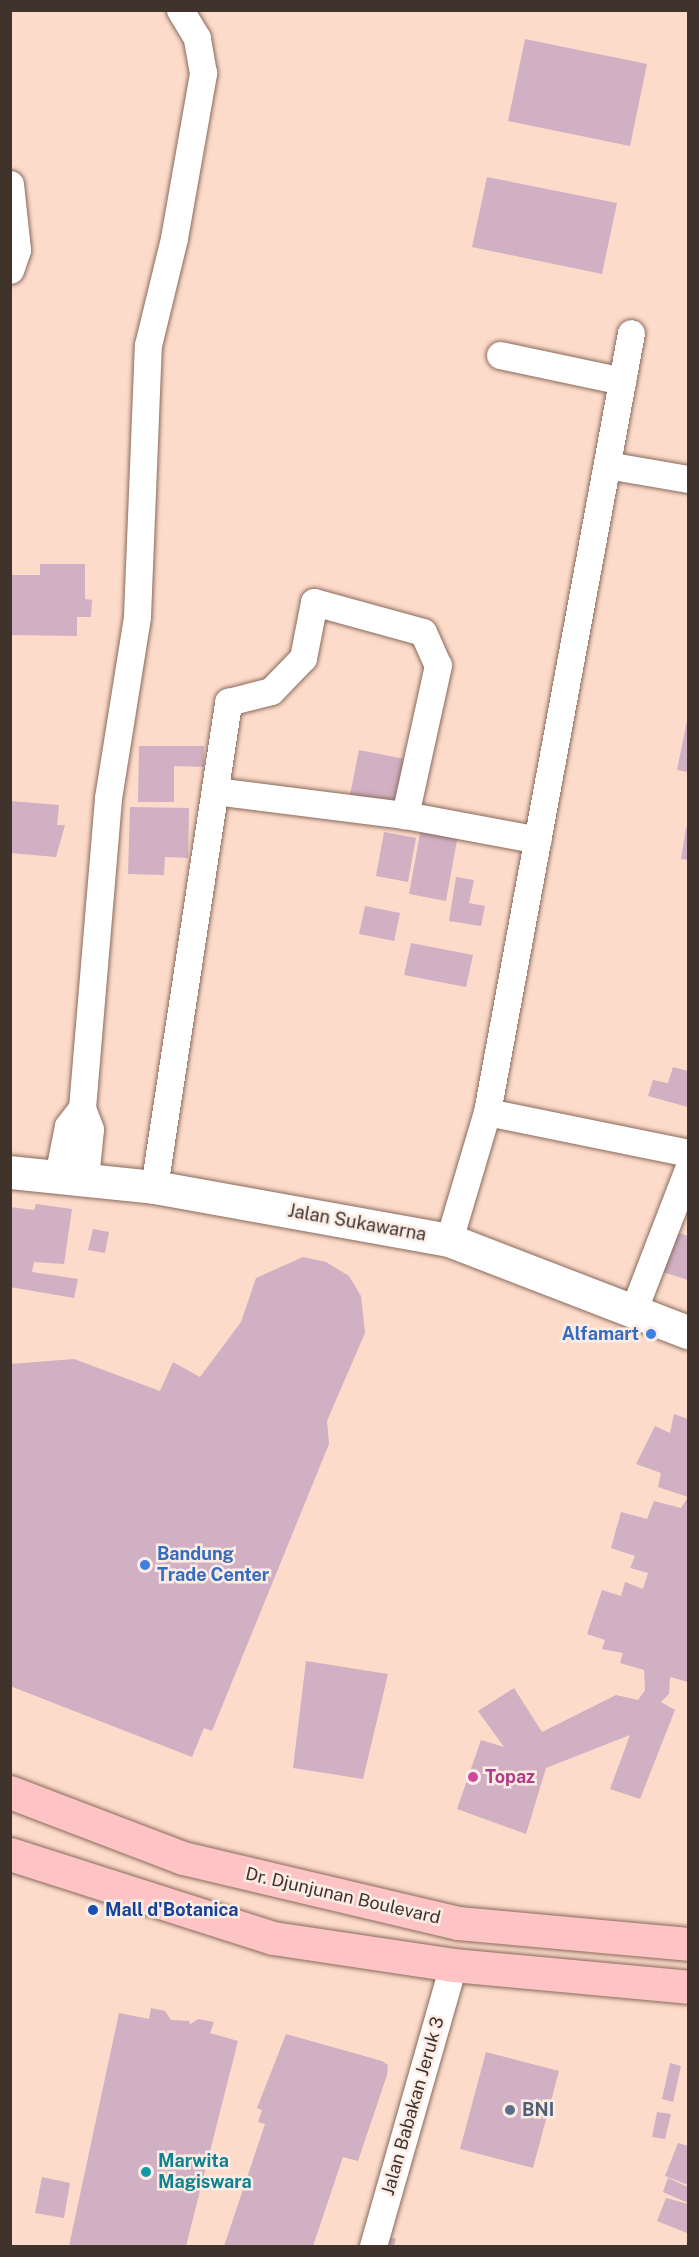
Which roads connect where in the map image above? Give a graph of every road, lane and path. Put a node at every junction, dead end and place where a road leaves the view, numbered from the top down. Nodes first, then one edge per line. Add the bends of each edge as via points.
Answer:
1 (180, 10) edge
2 (10, 184) edge
3 (10, 270) edge
4 (631, 333) dead end
5 (500, 355) dead end
6 (622, 381) junction
7 (607, 465) junction
8 (688, 479) edge
9 (215, 791) junction
10 (405, 815) junction
11 (538, 840) junction
12 (487, 1112) junction
13 (688, 1153) edge
14 (688, 1169) edge
15 (10, 1172) edge
16 (71, 1178) junction
17 (154, 1187) junction
18 (679, 1222) edge
19 (449, 1240) junction
20 (634, 1309) junction
21 (688, 1332) edge
22 (10, 1792) edge
23 (10, 1854) edge
24 (688, 1944) edge
25 (453, 1965) junction
26 (688, 1987) edge
27 (373, 2247) edge

1 - 16 street via 197,38 203,72 174,238 148,345 137,616 108,798 82,1108 90,1129
2 - 3 street via 17,250
4 - 6 street
5 - 6 street
6 - 7 street
7 - 8 street
7 - 11 street
9 - 10 street
9 - 10 street via 228,702 271,691 303,658 314,602 423,632 438,665
9 - 17 street
10 - 11 street
11 - 12 street
12 - 13 street
12 - 19 street
14 - 18 street
15 - 16 street, Jalan Sukawarna
16 - 17 street, Jalan Sukawarna
17 - 19 street, Jalan Sukawarna
18 - 20 street
19 - 20 street, Jalan Sukawarna
20 - 21 street, Jalan Sukawarna
22 - 24 highway, Dr. Djunjunan Boulevard via 173,1856 458,1923
23 - 25 highway via 273,1938
25 - 26 highway
25 - 27 street, Jalan Babakan Jeruk 3

